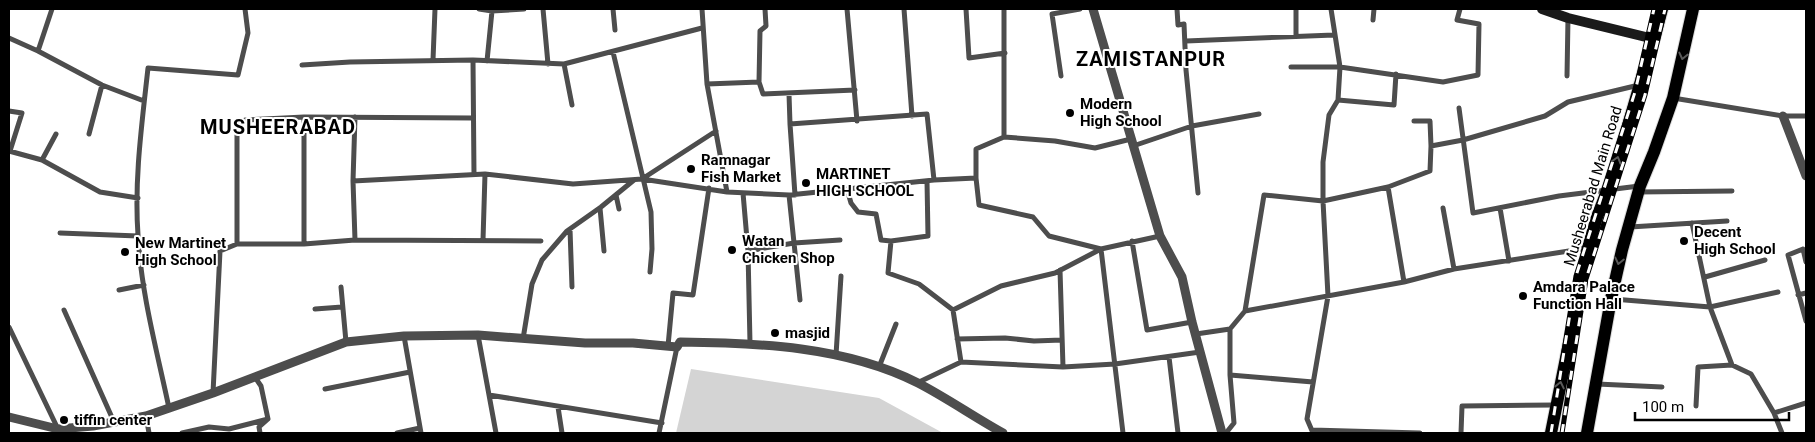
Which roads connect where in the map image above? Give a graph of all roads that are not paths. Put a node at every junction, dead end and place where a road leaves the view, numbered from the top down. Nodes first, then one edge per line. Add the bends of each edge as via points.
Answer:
1 (52, 9) edge
2 (246, 9) edge
3 (435, 9) edge
4 (479, 9) edge
5 (524, 9) edge
6 (543, 9) edge
7 (613, 9) edge
8 (702, 9) edge
9 (765, 9) edge
10 (847, 9) edge
11 (904, 9) edge
12 (966, 9) edge
13 (1004, 9) edge
14 (1080, 9) edge
15 (1093, 9) edge
16 (1177, 9) edge
17 (1296, 9) edge
18 (1331, 9) edge
19 (1374, 9) edge
20 (1460, 9) edge
21 (1542, 9) edge
22 (1662, 9) edge
23 (1693, 9) edge
24 (492, 11) junction
25 (1568, 18) junction
26 (1373, 20) dead end
27 (702, 28) junction
28 (615, 30) dead end
29 (1334, 35) junction
30 (1296, 36) junction
31 (9, 38) edge
32 (1654, 39) junction
33 (1186, 41) junction
34 (38, 51) junction
35 (612, 52) junction
36 (1005, 53) junction
37 (433, 60) junction
38 (473, 60) junction
39 (487, 61) junction
40 (548, 64) junction
41 (564, 64) junction
42 (302, 65) dead end
43 (1291, 67) dead end
44 (1340, 67) junction
45 (1396, 74) junction
46 (1061, 76) dead end
47 (1566, 76) dead end
48 (759, 82) junction
49 (707, 84) junction
50 (102, 85) junction
51 (1640, 85) junction
52 (855, 90) junction
53 (790, 94) junction
54 (1673, 98) junction
55 (1338, 100) junction
56 (144, 101) junction
57 (572, 106) dead end
58 (1459, 108) dead end
59 (9, 111) edge
60 (1259, 114) dead end
61 (304, 116) junction
62 (912, 116) junction
63 (1783, 116) junction
64 (1806, 116) edge
65 (355, 117) junction
66 (472, 118) junction
67 (857, 121) junction
68 (1414, 121) dead end
69 (790, 124) junction
70 (1192, 126) junction
71 (716, 132) junction
72 (56, 134) dead end
73 (89, 134) dead end
74 (1004, 137) junction
75 (1463, 140) junction
76 (1132, 143) junction
77 (1431, 146) junction
78 (10, 151) edge
79 (42, 160) junction
80 (485, 174) junction
81 (474, 175) junction
82 (1806, 176) edge
83 (976, 178) junction
84 (642, 179) junction
85 (634, 180) junction
86 (934, 180) junction
87 (353, 181) junction
88 (927, 181) junction
89 (1388, 187) junction
90 (709, 188) junction
91 (847, 189) junction
92 (1608, 189) junction
93 (1639, 189) junction
94 (1732, 191) dead end
95 (727, 192) junction
96 (743, 192) junction
97 (1198, 193) dead end
98 (616, 195) junction
99 (792, 195) junction
100 (138, 198) junction
101 (1323, 201) junction
102 (600, 208) junction
103 (1443, 208) dead end
104 (1500, 208) junction
105 (619, 209) dead end
106 (1727, 221) dead end
107 (1692, 223) junction
108 (1629, 228) junction
109 (570, 229) junction
110 (60, 233) dead end
111 (138, 236) junction
112 (1160, 236) junction
113 (355, 240) junction
114 (483, 240) junction
115 (840, 240) dead end
116 (541, 241) dead end
117 (891, 241) junction
118 (1132, 242) junction
119 (794, 243) junction
120 (237, 244) junction
121 (304, 244) junction
122 (1588, 248) junction
123 (1101, 249) junction
124 (604, 251) dead end
125 (748, 251) junction
126 (1765, 260) dead end
127 (1509, 261) junction
128 (1806, 262) edge
129 (1060, 270) junction
130 (1454, 270) junction
131 (650, 272) dead end
132 (841, 276) dead end
133 (1705, 277) junction
134 (1404, 282) junction
135 (144, 285) junction
136 (341, 287) dead end
137 (572, 287) dead end
138 (118, 290) dead end
139 (1778, 292) dead end
140 (1806, 293) edge
141 (1798, 295) junction
142 (1328, 296) junction
143 (1611, 299) junction
144 (800, 300) dead end
145 (342, 307) junction
146 (1710, 307) junction
147 (315, 309) dead end
148 (64, 310) dead end
149 (953, 310) junction
150 (1245, 312) junction
151 (1806, 321) edge
152 (1192, 322) junction
153 (896, 324) dead end
154 (9, 327) edge
155 (1230, 329) junction
156 (1196, 334) junction
157 (478, 335) junction
158 (404, 336) junction
159 (957, 338) junction
160 (523, 339) junction
161 (1062, 340) junction
162 (346, 342) junction
163 (750, 343) junction
164 (672, 346) junction
165 (1201, 352) junction
166 (836, 355) junction
167 (1169, 358) junction
168 (961, 362) junction
169 (1114, 364) junction
170 (1732, 365) junction
171 (879, 367) junction
172 (1063, 367) junction
173 (410, 372) junction
174 (1230, 375) junction
175 (254, 376) junction
176 (1313, 382) junction
177 (917, 383) junction
178 (1597, 384) junction
179 (1662, 387) dead end
180 (325, 389) dead end
181 (213, 393) junction
182 (489, 395) junction
183 (1806, 403) edge
184 (1556, 405) junction
185 (1696, 406) dead end
186 (558, 407) junction
187 (169, 408) junction
188 (1774, 413) junction
189 (146, 416) junction
190 (9, 417) edge
191 (268, 419) junction
192 (114, 422) junction
193 (662, 423) junction
194 (58, 430) junction
195 (93, 430) edge
196 (420, 431) edge
197 (1313, 432) edge
198 (149, 433) edge
199 (182, 433) edge
200 (260, 433) edge
201 (396, 433) edge
202 (496, 433) edge
203 (562, 433) edge
204 (659, 433) edge
205 (1003, 433) edge
206 (1123, 433) edge
207 (1178, 433) edge
208 (1222, 433) edge
209 (1226, 433) edge
210 (1420, 433) edge
211 (1461, 433) edge
212 (1551, 433) edge
213 (1587, 433) edge
214 (1782, 433) edge

1 - 34 street
2 - 56 street via 248,34 238,75 148,68
3 - 37 street
4 - 24 street
5 - 24 street
6 - 40 street
7 - 28 street
8 - 27 street
9 - 48 street via 766,26 760,31
10 - 52 street
11 - 62 street
12 - 36 street via 969,58
13 - 36 street
14 - 46 street via 1052,14
15 - 76 street
16 - 33 street via 1178,25 1184,24
17 - 30 street
18 - 29 street
19 - 26 street
20 - 45 street via 1457,20 1479,24 1478,75 1443,82
21 - 25 main road
22 - 32 main road, Musheerabad Main Road
23 -> 54 main road
24 - 39 street
25 - 32 main road
25 - 47 street
27 - 35 street
27 - 49 street
29 - 30 street
29 - 44 street
30 - 33 street
31 - 34 street
32 - 51 main road, Musheerabad Main Road
33 - 70 street
34 - 50 street
35 - 41 street
35 - 84 street
36 - 74 street
37 - 38 street
37 - 42 street
38 - 39 street
38 - 66 street
39 - 40 street
40 - 41 street
41 - 57 street
43 - 44 street
44 - 45 street
44 - 55 street
45 - 55 street via 1394,105
48 - 49 street
48 - 53 street via 763,94
49 - 71 street
50 - 56 street
50 - 73 street
51 - 75 street via 1568,102 1545,116
92 -> 51 main road, Musheerabad Main Road
52 - 53 street
52 - 67 street
53 - 69 street
54 - 63 street
54 - 93 main road
55 - 101 street via 1329,115 1323,162
56 - 100 street
58 - 75 street
59 - 78 street via 22,113
60 - 70 street
61 - 65 street
61 - 120 street via 240,122 237,128
61 - 121 street
62 - 67 street
62 - 86 street via 927,114
63 - 64 street
63 - 82 street
65 - 66 street
65 - 87 street
66 - 81 street
67 - 69 street
68 - 77 street via 1430,121
69 - 99 street
70 - 76 street
70 - 97 street
71 - 84 street
71 - 95 street
72 - 79 street
74 - 76 street via 1095,148
74 - 83 street via 976,149
75 - 77 street
75 - 104 street via 1473,213
76 - 112 street
77 - 89 street via 1430,171
78 - 79 street
79 - 100 street via 100,192
80 - 81 street
80 - 85 street via 573,184
80 - 114 street
81 - 87 street
83 - 86 street
83 - 123 street via 979,205 1033,217 1049,236
84 - 85 street
84 - 90 street
84 - 131 street via 650,212
85 - 98 street
86 - 88 street
87 - 113 street
88 - 91 street
88 - 117 street via 928,236
89 - 101 street
89 - 134 street
90 - 95 street
90 - 164 street via 693,295 673,293
91 - 99 street
91 - 117 street via 858,212 876,214 880,240
92 - 93 street
92 - 104 street
92 - 122 main road, Musheerabad Main Road
93 - 94 street
93 - 108 main road
95 - 96 street
96 - 99 street
96 - 125 street
98 - 102 street
98 - 105 street
99 - 119 street
100 - 111 street
101 - 142 street
101 - 150 street via 1264,196
102 - 109 street
102 - 124 street
103 - 130 street
104 - 127 street
106 - 107 street
107 - 108 street
107 - 133 street
108 -> 143 main road
109 - 137 street
109 - 160 street via 542,260 532,284
110 - 111 street
111 - 135 street
112 - 118 street
112 - 152 street via 1182,277
113 - 114 street
113 - 121 street
114 - 116 street
115 - 119 street
117 - 149 street via 888,273 919,284
118 - 123 street
118 - 152 street via 1147,330
119 - 125 street
119 - 144 street
120 - 121 street
120 - 181 street via 220,251
122 - 127 street
184 -> 122 main road, Musheerabad Main Road
123 - 129 street
123 - 169 street
125 - 163 street
126 - 133 street
127 - 130 street
128 - 141 street via 1803,249 1788,256
129 - 149 street via 1001,286
129 - 161 street
130 - 134 street
132 - 166 street
133 - 146 street
134 - 142 street
135 - 138 street
135 - 187 street
136 - 145 street
139 - 146 street
140 - 141 street
141 - 151 street
142 - 150 street
142 - 176 street
143 - 146 street
143 - 178 main road
145 - 147 street
145 - 162 street
146 - 170 street
148 - 192 street
149 - 159 street
150 - 155 street
152 - 156 street
153 - 171 street
154 - 194 street
155 - 156 street
155 - 174 street
156 - 165 street
157 - 158 street
157 - 160 street
157 - 182 street
158 - 162 street
158 - 173 street
159 - 161 street
159 - 168 street
160 - 164 street
161 - 172 street
162 - 175 street
163 - 164 street via 680,342
163 - 166 street
164 - 193 street
165 - 167 street
165 - 208 street
166 - 171 street
167 - 169 street
167 - 207 street
168 - 172 street
168 - 177 street
169 - 172 street
169 - 206 street
170 - 185 street via 1698,367
170 - 188 street via 1751,374
171 - 177 street
173 - 180 street
173 - 196 street
174 - 176 street
174 - 209 street via 1234,424
175 - 181 street
175 - 191 street via 261,386
176 - 197 street via 1307,419
177 - 205 street
178 - 179 street
178 - 213 main road
181 - 187 street
182 - 186 street
182 - 202 street
183 - 188 street
184 - 211 street via 1462,406
184 - 212 main road, Musheerabad Main Road
186 - 193 street
186 - 203 street
187 - 189 street
188 - 214 street
189 - 192 street
189 - 198 street
190 - 194 street
191 - 199 street via 229,429 209,427
191 - 200 street via 259,427
192 - 195 street
193 - 204 street
194 - 195 street
196 - 201 street
197 - 210 street

